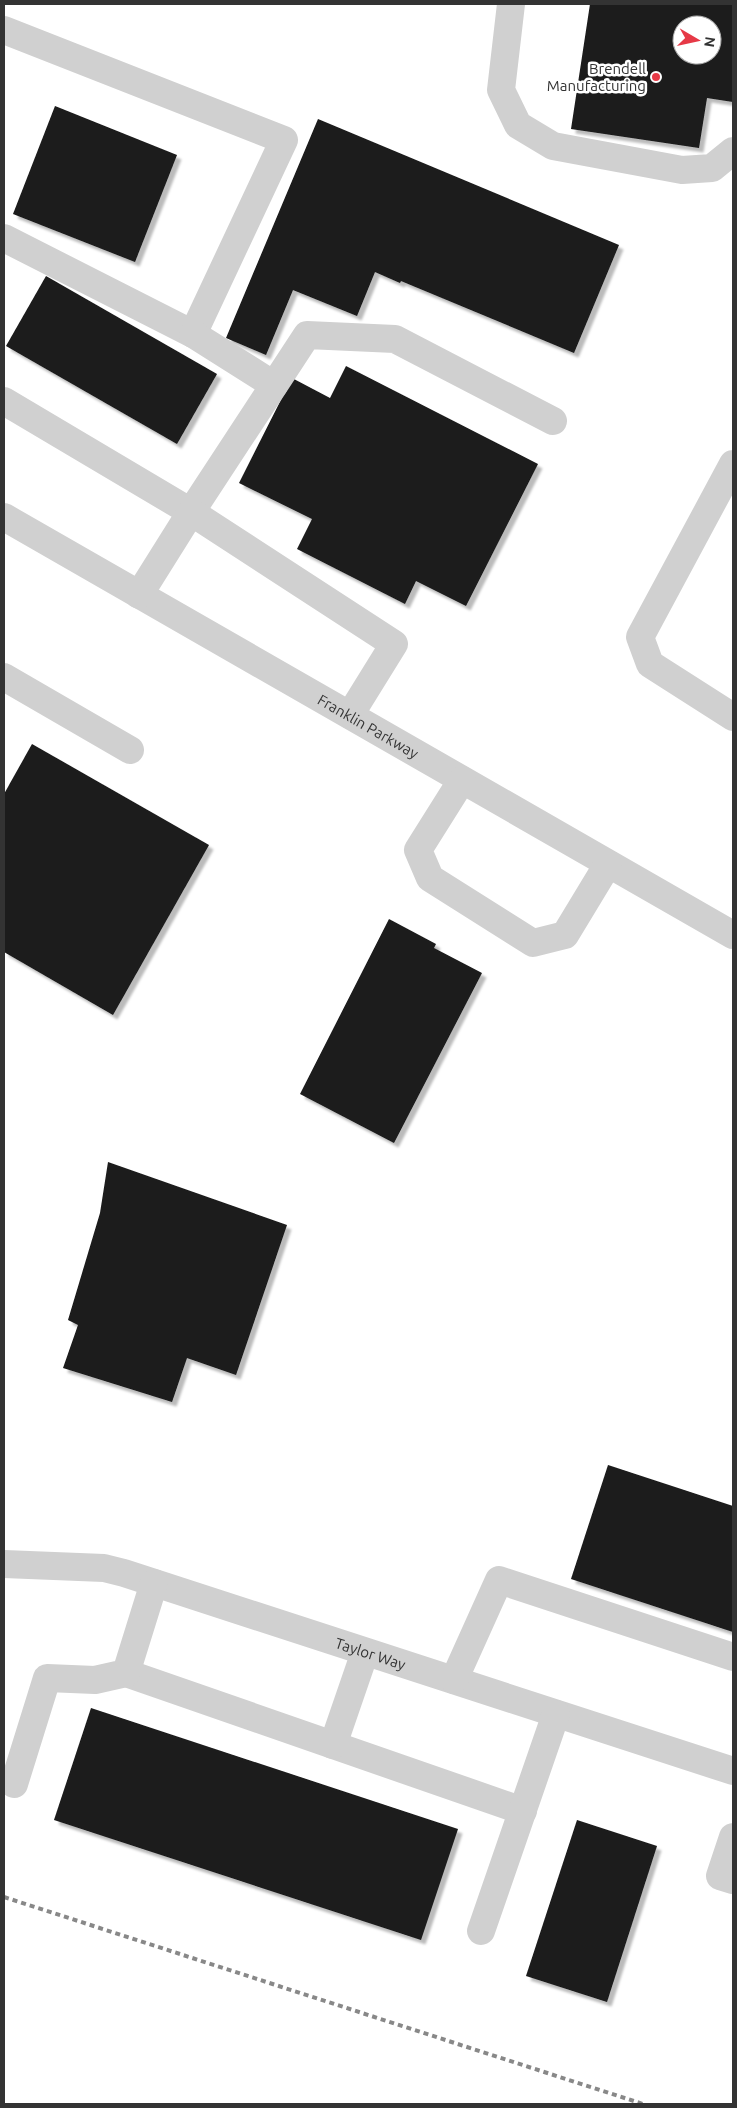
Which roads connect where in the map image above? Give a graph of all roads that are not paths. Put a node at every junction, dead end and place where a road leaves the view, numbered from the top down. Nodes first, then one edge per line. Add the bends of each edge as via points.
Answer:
1 (512, 4) edge
2 (6, 37) edge
3 (733, 151) edge
4 (4, 238) edge
5 (193, 334) junction
6 (274, 385) junction
7 (4, 400) edge
8 (553, 421) dead end
9 (733, 464) edge
10 (190, 512) junction
11 (4, 517) edge
12 (140, 595) junction
13 (4, 676) edge
14 (350, 715) junction
15 (733, 717) edge
16 (130, 750) dead end
17 (462, 780) junction
18 (608, 864) junction
19 (733, 935) edge
20 (4, 1564) edge
21 (154, 1583) junction
22 (365, 1652) junction
23 (733, 1657) edge
24 (126, 1674) junction
25 (454, 1680) junction
26 (556, 1714) junction
27 (333, 1745) junction
28 (733, 1771) edge
29 (14, 1784) dead end
30 (523, 1811) junction
31 (733, 1837) edge
32 (733, 1880) edge
33 (481, 1931) dead end

1 - 3 street via 501,90 518,125 554,146 682,170 712,168
2 - 5 street via 284,140
4 - 5 street
5 - 6 street
6 - 8 street via 307,335 395,339
6 - 10 street
7 - 10 street
9 - 15 street via 640,637 650,664
10 - 12 street
10 - 14 street via 394,644
11 - 12 street, Franklin Parkway
12 - 14 street, Franklin Parkway
13 - 16 street
14 - 17 street, Franklin Parkway
17 - 18 street, Franklin Parkway
17 - 18 street via 418,850 430,878 532,943 565,935
18 - 19 street, Franklin Parkway
20 - 21 street, Taylor Way via 104,1568
21 - 22 street, Taylor Way
21 - 24 street
22 - 25 street, Taylor Way
22 - 27 street
23 - 25 street via 498,1580
24 - 27 street
24 - 29 street via 96,1680 47,1678
25 - 26 street, Taylor Way
26 - 28 street, Taylor Way
26 - 30 street
27 - 30 street
30 - 33 street
31 - 32 street via 720,1876

